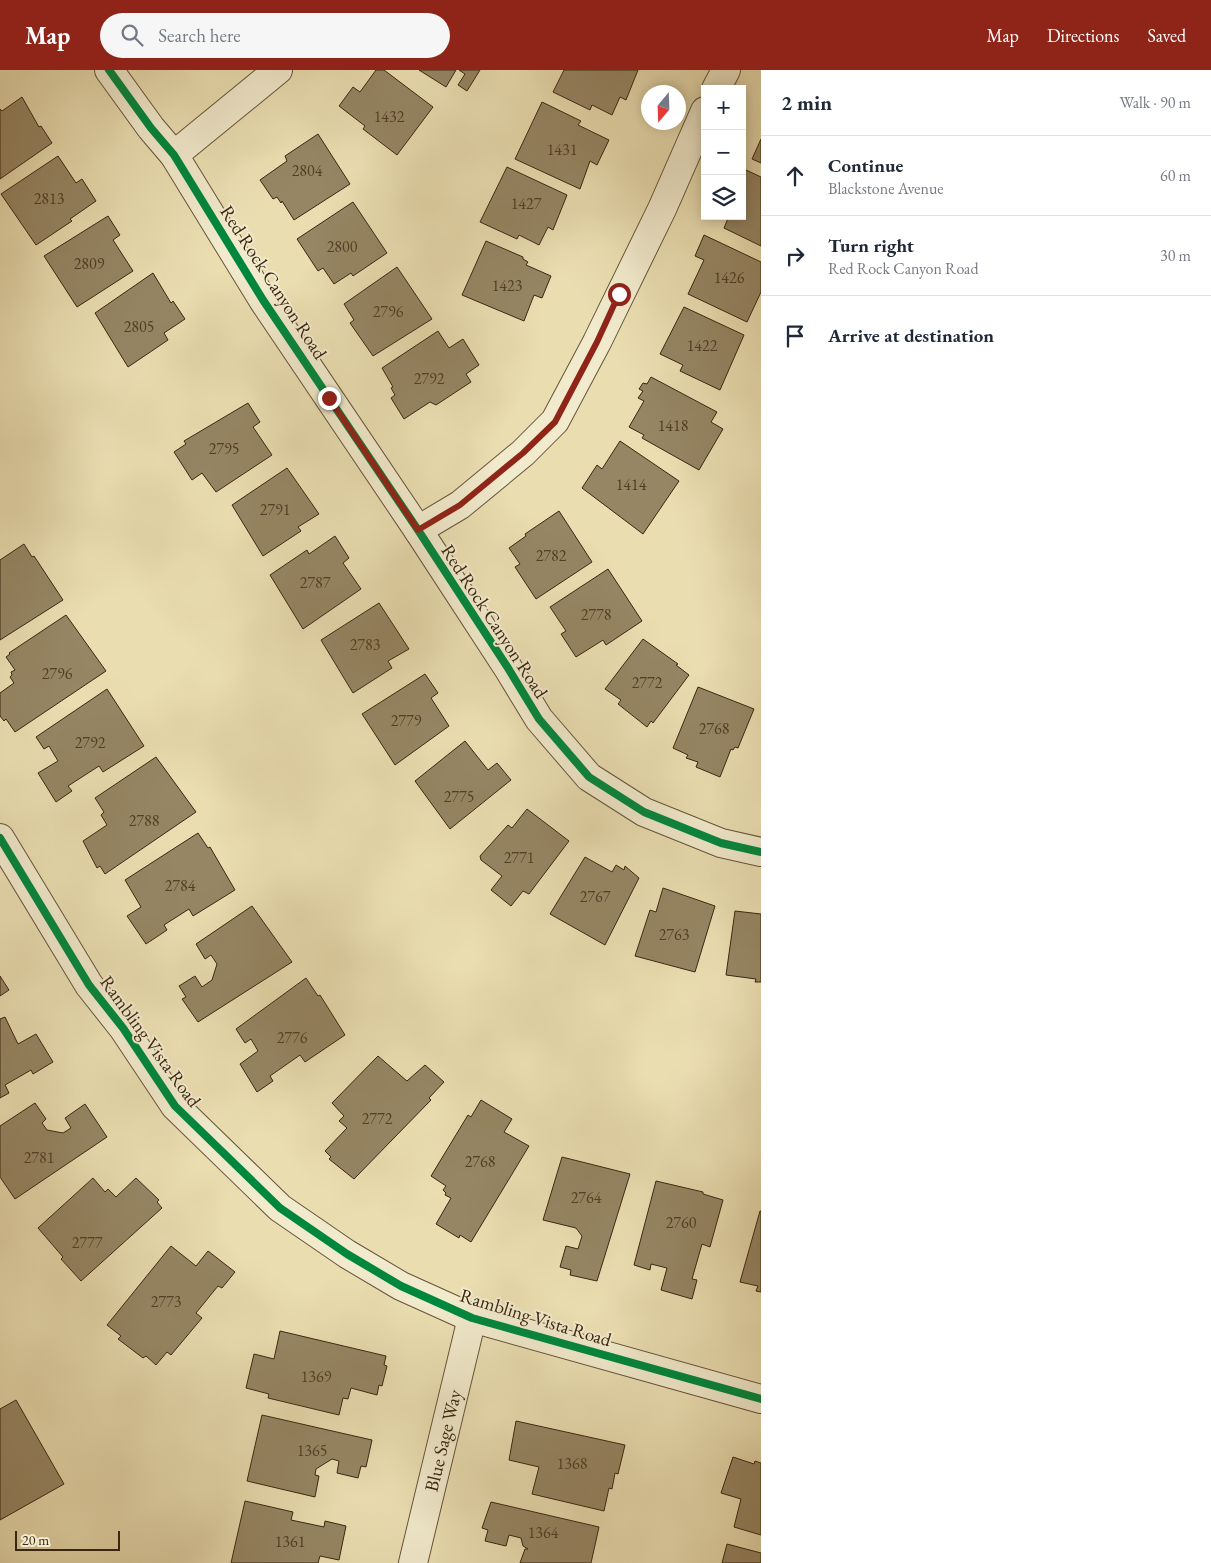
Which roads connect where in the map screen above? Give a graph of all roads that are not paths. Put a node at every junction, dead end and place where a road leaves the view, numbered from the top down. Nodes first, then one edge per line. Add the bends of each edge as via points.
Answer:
1 (109, 70) edge
2 (278, 70) edge
3 (726, 70) edge
4 (718, 85) edge
5 (701, 120) edge
6 (174, 155) junction
7 (418, 530) junction
8 (0, 838) edge
9 (761, 852) edge
10 (472, 1318) junction
11 (761, 1399) edge
12 (413, 1563) edge

1 - 6 street, Red Rock Canyon Road
2 - 6 street
3 - 4 street
5 - 7 street via 662,209 555,422 460,505
6 - 7 street, Red Rock Canyon Road via 263,300
7 - 9 street, Red Rock Canyon Road via 539,719 589,777 644,812 721,843
8 - 10 street, Rambling Vista Road via 89,985 123,1028 175,1106 191,1123 280,1208 401,1286
10 - 11 street, Rambling Vista Road
10 - 12 street, Blue Sage Way

